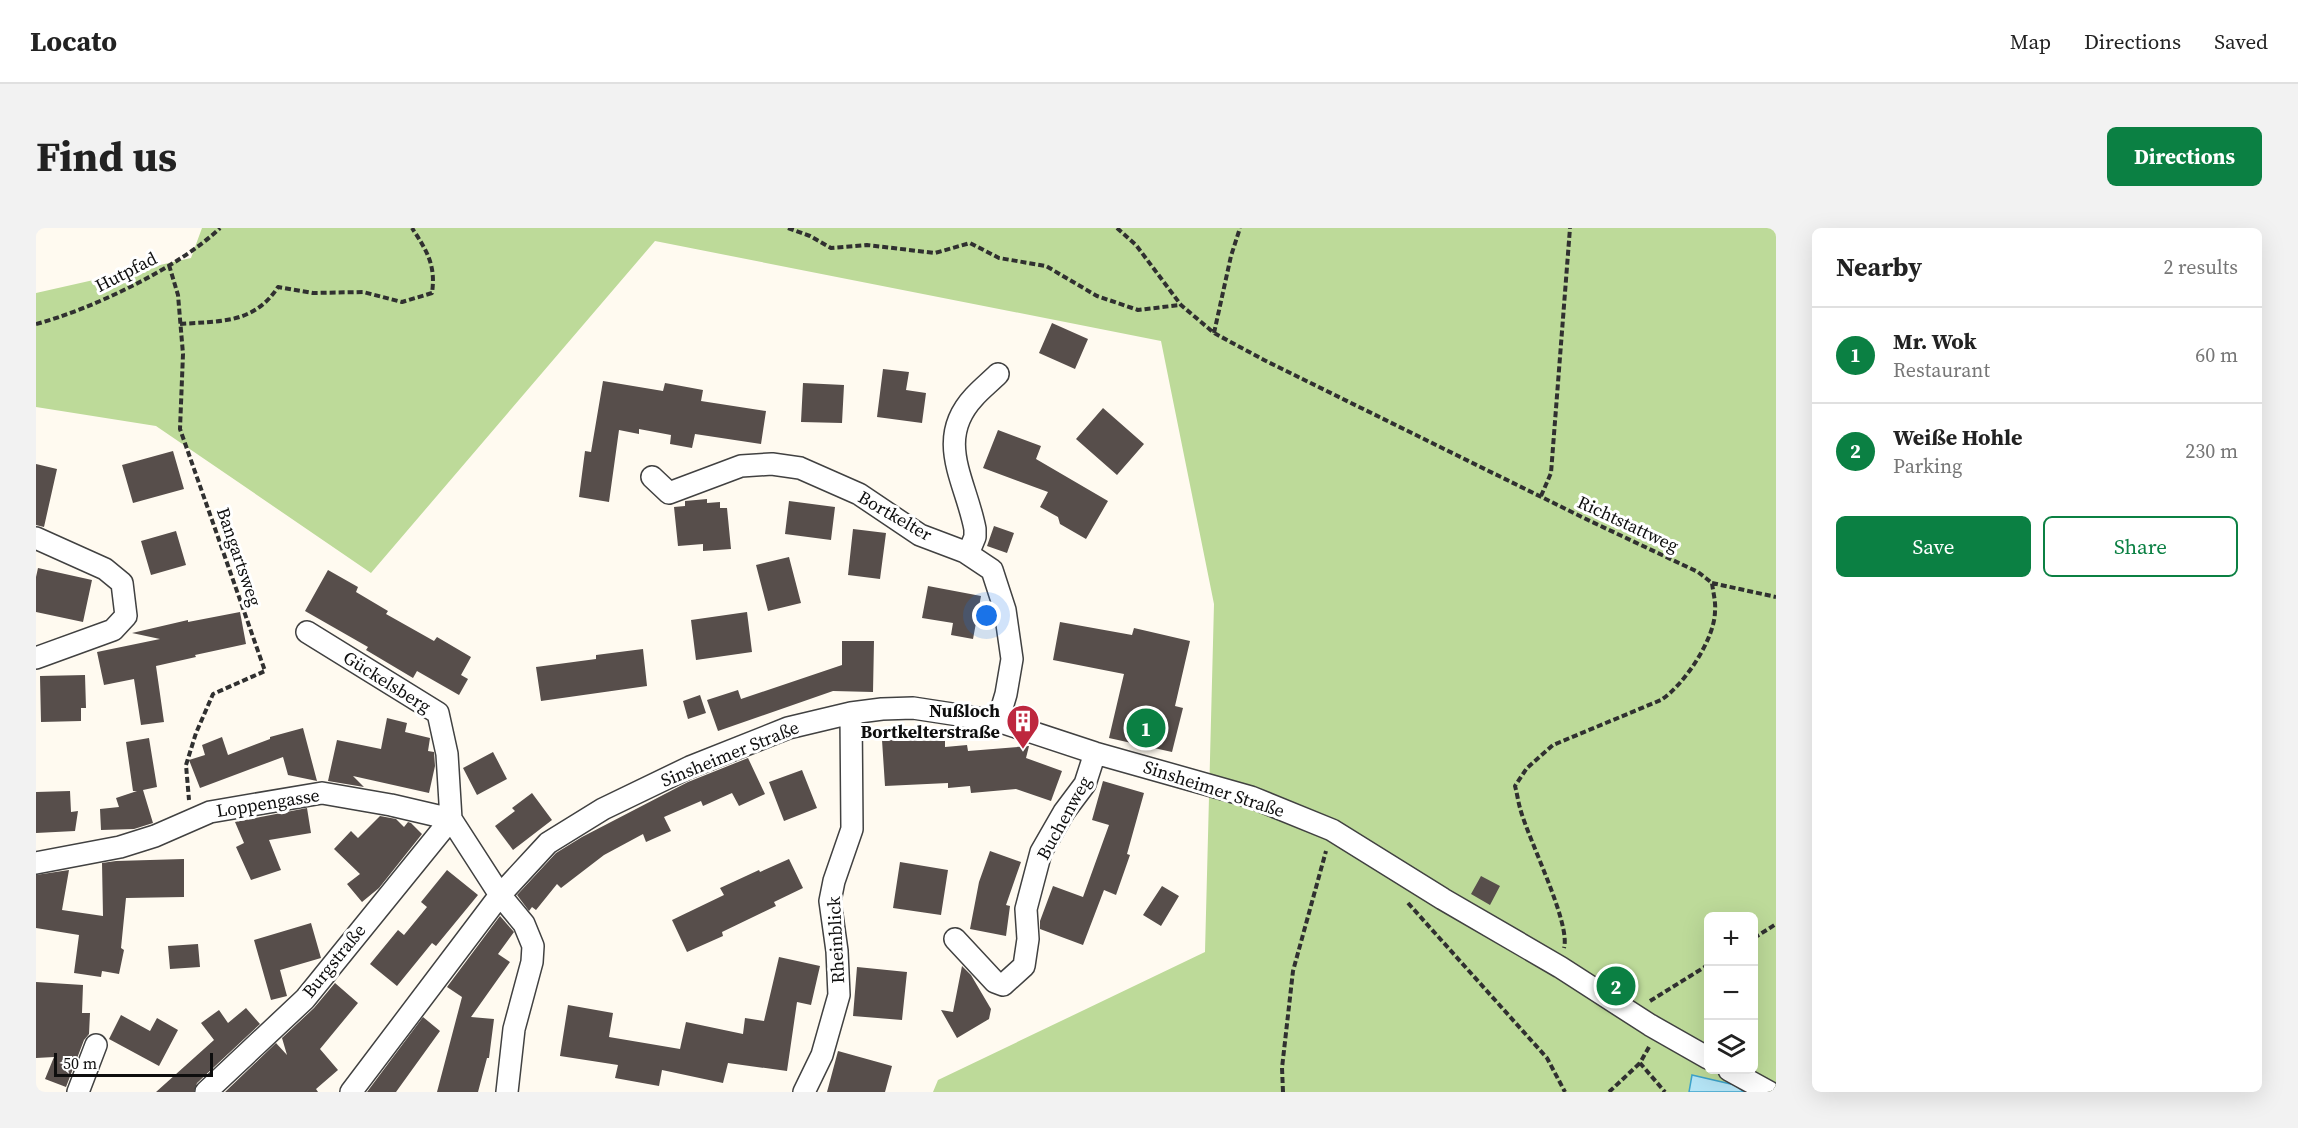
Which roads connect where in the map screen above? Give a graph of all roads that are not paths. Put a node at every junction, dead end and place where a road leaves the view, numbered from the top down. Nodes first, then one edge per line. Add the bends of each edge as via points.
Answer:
1 (998, 374) dead end
2 (652, 477) dead end
3 (36, 538) edge
4 (968, 554) junction
5 (308, 632) dead end
6 (36, 658) edge
7 (851, 713) junction
8 (998, 721) junction
9 (1095, 753) junction
10 (451, 819) junction
11 (36, 863) edge
12 (500, 895) junction
13 (955, 939) dead end
14 (96, 1045) dead end
15 (1704, 1056) edge
16 (1736, 1074) edge
17 (78, 1092) edge
18 (206, 1092) edge
19 (351, 1092) edge
20 (507, 1092) edge
21 (804, 1092) edge
22 (1769, 1092) edge

1 - 4 street via 972,398 956,426 953,447 975,529
2 - 4 street, Bortkelter via 669,493 741,466 772,464 800,468 859,494 920,535
3 - 6 street via 105,569 122,583 126,615 113,630
4 - 8 street, Bortkelter via 992,570 1005,610 1012,659
5 - 10 street, Gückelsberg via 438,713 447,754
7 - 8 street, Sinsheimer Straße via 913,708
7 - 12 street, Sinsheimer Straße via 788,728 690,767 603,809 548,843
7 - 21 street, Rheinblick via 852,829 830,901 839,995 822,1055
8 - 9 street, Sinsheimer Straße
9 - 13 street, Buchenweg via 1085,784 1041,852 1026,909 1028,939 1024,966 1003,985 995,982
9 - 15 street, Sinsheimer Straße via 1251,797 1332,830
10 - 11 street, Loppengasse via 322,793 210,812 120,847
10 - 12 street
10 - 18 street, Burgstraße via 304,999
12 - 19 street, Sinsheimer Straße
12 - 20 street via 524,924 533,946 514,1029
14 - 17 street
16 - 22 street

